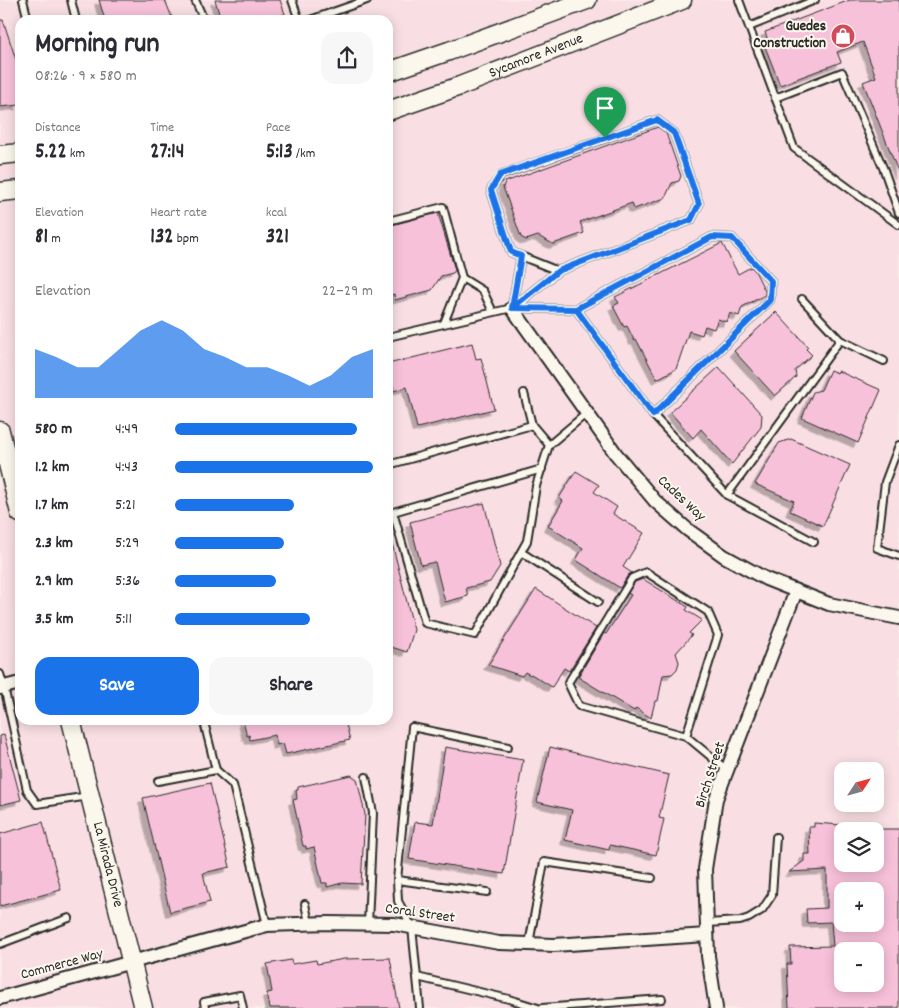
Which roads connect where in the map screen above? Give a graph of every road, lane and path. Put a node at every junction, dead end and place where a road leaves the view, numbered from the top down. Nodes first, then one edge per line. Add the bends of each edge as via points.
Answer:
1 (23, 0) edge
2 (71, 0) edge
3 (195, 0) edge
4 (292, 0) edge
5 (367, 0) edge
6 (587, 0) edge
7 (682, 0) edge
8 (739, 0) edge
9 (815, 0) edge
10 (27, 15) edge
11 (75, 15) edge
12 (202, 15) edge
13 (297, 15) edge
14 (324, 15) edge
15 (749, 27) junction
16 (393, 70) edge
17 (775, 98) junction
18 (393, 109) edge
19 (15, 154) edge
20 (0, 155) edge
21 (15, 190) edge
22 (0, 192) edge
23 (899, 214) edge
24 (393, 220) edge
25 (899, 224) edge
26 (521, 256) junction
27 (558, 271) junction
28 (462, 278) junction
29 (802, 300) dead end
30 (512, 308) junction
31 (576, 309) junction
32 (493, 312) junction
33 (444, 323) junction
34 (393, 336) edge
35 (840, 340) junction
36 (884, 362) dead end
37 (524, 393) dead end
38 (587, 413) junction
39 (653, 415) junction
40 (532, 426) junction
41 (0, 431) edge
42 (549, 445) junction
43 (899, 445) edge
44 (393, 464) edge
45 (542, 469) junction
46 (15, 492) edge
47 (727, 495) junction
48 (393, 511) edge
49 (393, 522) edge
50 (814, 542) dead end
51 (521, 552) junction
52 (899, 556) edge
53 (796, 591) junction
54 (598, 602) dead end
55 (899, 618) edge
56 (0, 674) edge
57 (15, 684) edge
58 (2, 687) edge
59 (72, 725) edge
60 (205, 726) dead end
61 (686, 736) junction
62 (508, 747) dead end
63 (216, 770) junction
64 (728, 770) junction
65 (366, 777) dead end
66 (158, 781) dead end
67 (90, 795) junction
68 (776, 837) dead end
69 (652, 878) dead end
70 (397, 880) junction
71 (487, 892) dead end
72 (305, 904) dead end
73 (69, 918) dead end
74 (309, 923) junction
75 (368, 924) junction
76 (267, 925) junction
77 (412, 927) junction
78 (707, 929) junction
79 (0, 944) edge
80 (529, 944) junction
81 (133, 962) junction
82 (417, 977) junction
83 (1, 995) edge
84 (662, 999) dead end
85 (144, 1008) edge
86 (205, 1008) edge
87 (243, 1008) edge
88 (420, 1008) edge
89 (538, 1008) edge
90 (542, 1008) edge
91 (716, 1008) edge

1 - 10 lane
2 - 11 lane
3 - 12 lane
4 - 13 lane
5 - 14 lane
6 - 16 main road
7 - 18 main road, Sycamore Avenue
8 - 15 lane
9 - 15 lane
15 - 17 lane
17 - 23 lane via 842,72
17 - 25 lane via 794,148
19 - 20 main road
21 - 22 main road
24 - 28 lane via 443,208
26 - 27 lane
26 - 27 lane via 511,252 491,190 500,175 657,120 674,133 699,204 691,220
26 - 30 lane
27 - 30 lane
28 - 32 lane via 483,291
28 - 33 lane
29 - 35 lane
30 - 31 lane
30 - 32 lane
30 - 38 street, Cades Way
31 - 39 lane
31 - 39 lane via 712,237 732,238 771,281 770,300
32 - 33 lane
33 - 34 lane
35 - 36 lane
35 - 47 lane
37 - 40 lane
38 - 42 lane
38 - 53 street, Cades Way via 655,501 688,530 724,556
39 - 47 lane
40 - 42 lane
40 - 44 lane
41 - 46 main road
42 - 45 lane
43 - 52 lane via 885,482 878,548
45 - 48 lane
45 - 51 lane via 527,541
47 - 50 lane
49 - 51 lane via 425,623 475,634
51 - 54 lane
53 - 55 street, Cades Way via 829,604
53 - 64 street, Birch Street
56 - 58 lane
57 - 58 street
58 - 67 lane via 27,790 37,804
59 - 67 main road, La Mirada Drive
60 - 63 lane
61 - 61 lane via 579,706 568,683 632,578 646,572 708,612 718,635
61 - 64 lane
62 - 70 lane via 412,727
63 - 66 lane
63 - 76 lane via 233,784
64 - 78 street, Birch Street via 716,800 705,869
65 - 75 lane via 373,813
67 - 81 main road, La Mirada Drive
68 - 78 lane via 772,895 762,910 750,918
69 - 80 lane via 544,862
70 - 71 lane
70 - 77 lane via 398,901
72 - 74 lane
73 - 79 lane
74 - 75 street, Coral Street
74 - 76 street, Coral Street
75 - 77 street, Coral Street
76 - 81 street, Coral Street
77 - 80 street, Coral Street via 499,943
77 - 82 lane
78 - 80 street, Coral Street via 554,946
78 - 91 street, Birch Street
81 - 83 street, Commerce Way
81 - 85 main road, La Mirada Drive
82 - 88 lane
82 - 89 lane
84 - 90 lane
86 - 87 lane via 204,1002 240,995

